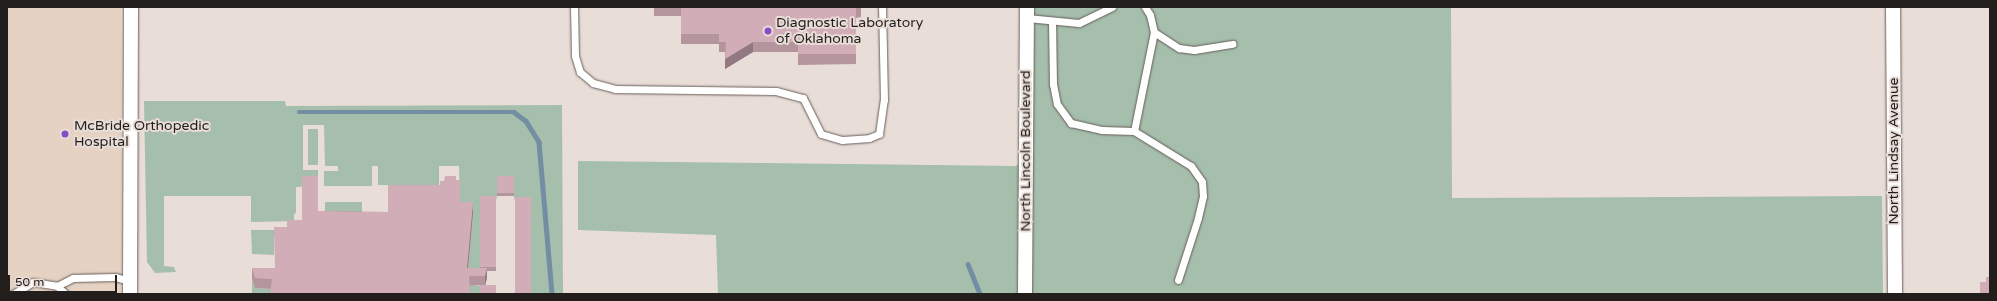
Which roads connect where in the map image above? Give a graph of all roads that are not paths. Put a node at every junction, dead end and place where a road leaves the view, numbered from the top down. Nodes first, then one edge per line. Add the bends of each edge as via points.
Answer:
1 (131, 7) edge
2 (574, 7) edge
3 (882, 7) edge
4 (1112, 7) edge
5 (1145, 7) edge
6 (1893, 7) edge
7 (1027, 13) edge
8 (1052, 21) junction
9 (1154, 32) junction
10 (1233, 44) dead end
11 (1134, 131) junction
12 (1178, 280) dead end
13 (57, 286) junction
14 (130, 287) edge
15 (13, 294) edge
16 (66, 294) edge
17 (1025, 294) edge
18 (1895, 294) edge

1 - 14 street
2 - 3 lane via 575,56 580,72 593,83 615,89 776,91 803,98 821,134 842,140 869,138 879,134 884,100
4 - 8 lane via 1079,22
5 - 9 lane
6 - 18 street, North Lindsay Avenue
7 - 8 lane
7 - 17 street, North Lincoln Boulevard
8 - 11 lane via 1053,84 1057,104 1062,111 1071,123 1086,128
9 - 10 lane via 1179,48 1194,50
9 - 11 lane
11 - 12 lane via 1191,166 1202,182 1198,218
13 - 14 lane via 73,278 115,277
13 - 15 lane via 33,282
13 - 16 lane

